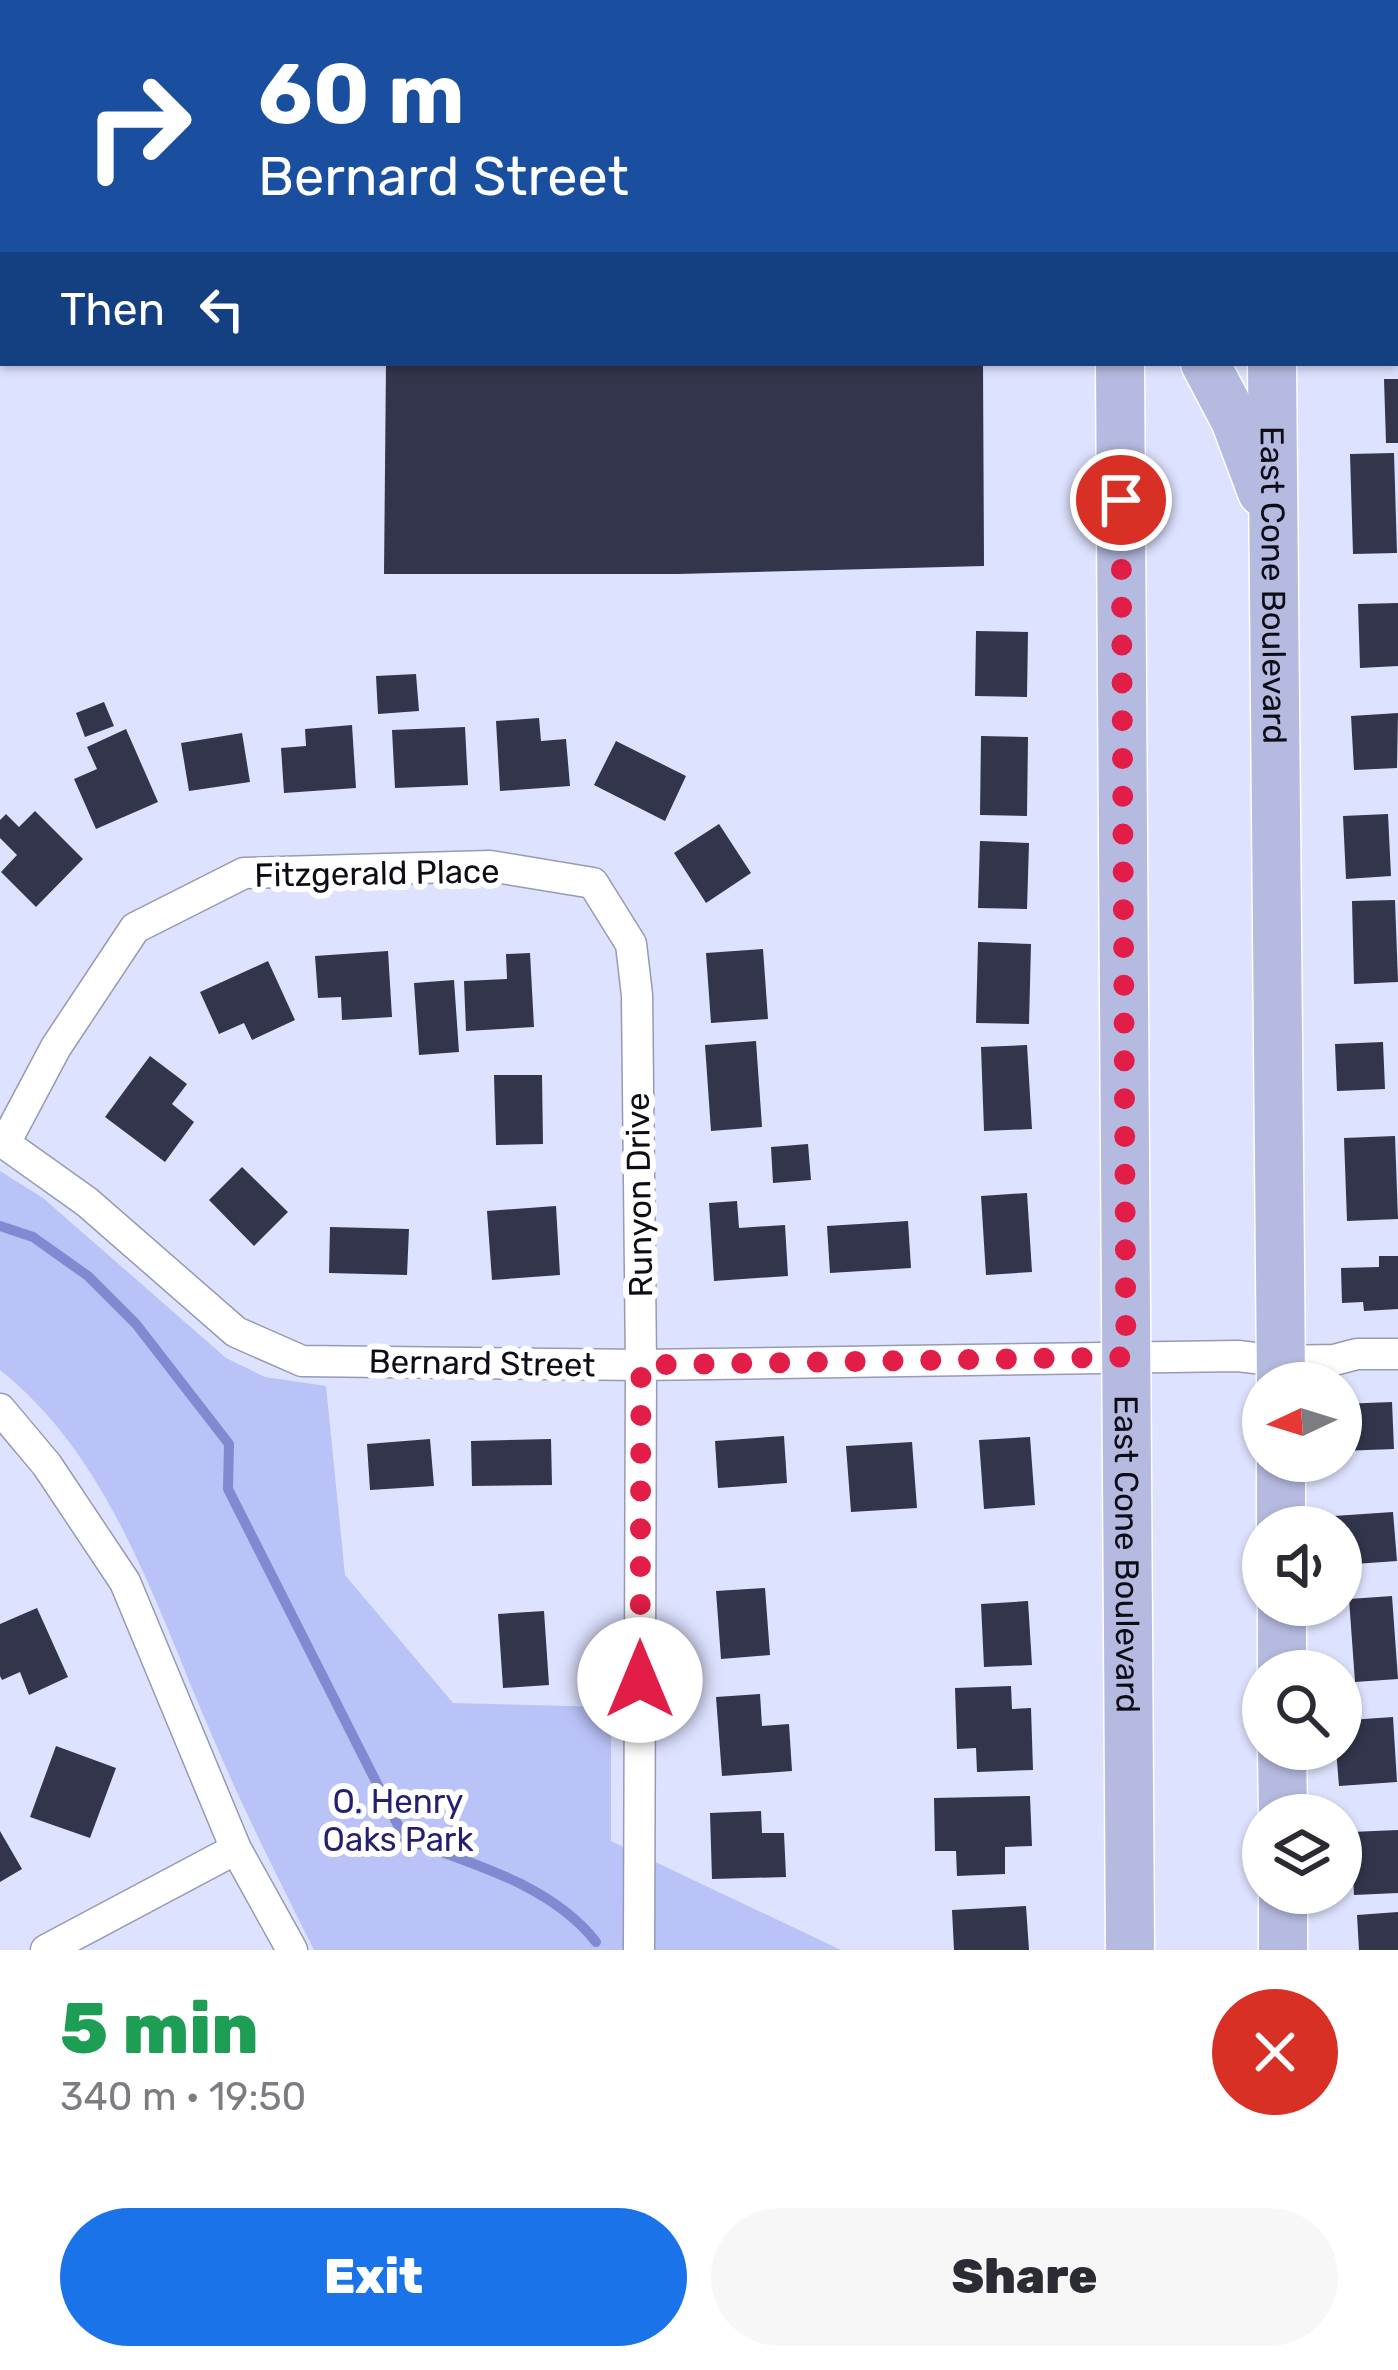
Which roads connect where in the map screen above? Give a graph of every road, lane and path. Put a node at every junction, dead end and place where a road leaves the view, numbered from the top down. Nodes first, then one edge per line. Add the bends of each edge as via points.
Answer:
1 (1120, 366) edge
2 (1206, 366) edge
3 (1273, 366) edge
4 (1274, 525) junction
5 (593, 883) joint
6 (2, 1142) edge
7 (1398, 1354) edge
8 (1126, 1357) junction
9 (1254, 1362) edge
10 (1281, 1362) edge
11 (1325, 1362) edge
12 (641, 1365) junction
13 (0, 1409) edge
14 (236, 1849) junction
15 (1283, 1914) edge
16 (46, 1950) edge
17 (292, 1950) edge
18 (639, 1950) edge
19 (1130, 1950) edge
20 (1283, 1950) edge

1 - 8 main road, East Cone Boulevard
2 - 4 main road
3 - 4 main road, East Cone Boulevard
4 - 10 main road, East Cone Boulevard
5 - 6 street, Fitzgerald Place via 490,866 244,873 135,928
5 - 12 street, Runyon Drive via 632,944
6 - 12 street, Bernard Street via 87,1202 236,1332 302,1361
7 - 11 street, Bernard Street
8 - 9 street, Bernard Street
8 - 12 street, Bernard Street
8 - 19 main road, East Cone Boulevard
12 - 18 street, Runyon Drive
13 - 14 street via 125,1582
14 - 16 street
14 - 17 street
15 - 20 main road

